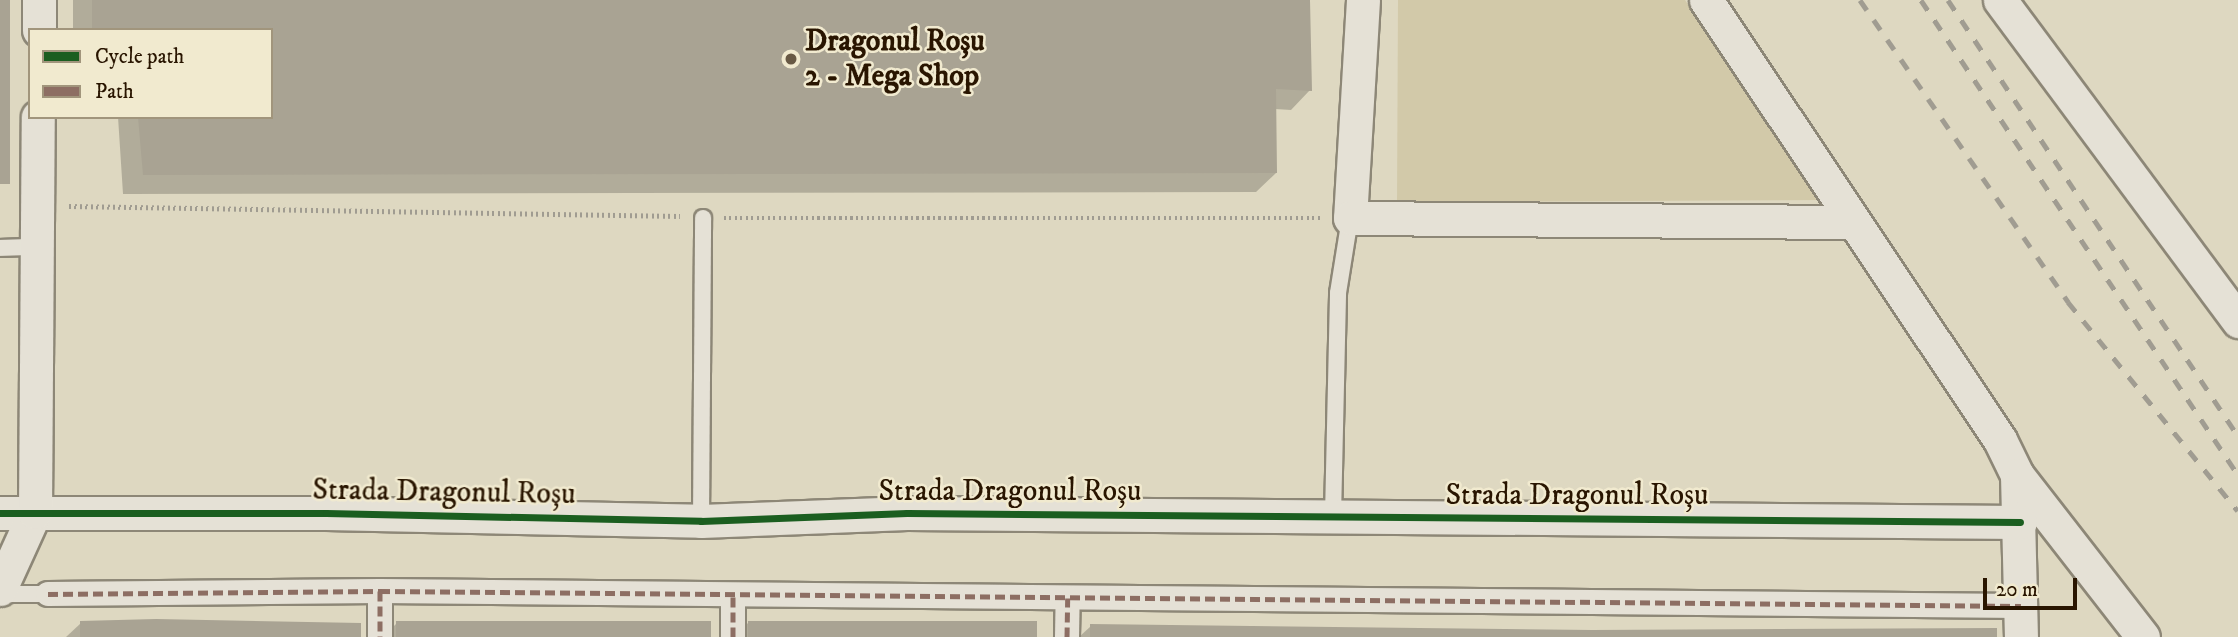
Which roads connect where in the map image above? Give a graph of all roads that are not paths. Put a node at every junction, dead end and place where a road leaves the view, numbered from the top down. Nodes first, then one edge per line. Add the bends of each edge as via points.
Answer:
1 (39, 0) edge
2 (1363, 0) edge
3 (1706, 0) edge
4 (2000, 0) edge
5 (39, 28) edge
6 (38, 119) edge
7 (703, 218) dead end
8 (1350, 218) junction
9 (1853, 222) junction
10 (36, 247) junction
11 (0, 248) edge
12 (2235, 313) edge
13 (2017, 475) junction
14 (35, 512) junction
15 (0, 513) edge
16 (1333, 516) junction
17 (701, 521) junction
18 (2020, 522) junction
19 (380, 591) junction
20 (0, 592) edge
21 (48, 594) joint
22 (733, 595) junction
23 (1068, 598) junction
24 (2021, 621) edge
25 (380, 637) edge
26 (733, 637) edge
27 (1067, 637) edge
28 (2143, 637) edge

1 - 5 street
2 - 8 street
3 - 9 street
4 - 12 street
6 - 10 street
7 - 17 lane
8 - 9 street
8 - 16 lane via 1338,293
9 - 13 street via 2000,440
10 - 11 lane
10 - 14 street
13 - 18 street
13 - 28 street
14 - 15 street, Strada Dragonul Roșu
14 - 17 street, Strada Dragonul Roșu
14 - 20 street
16 - 17 street, Strada Dragonul Roșu via 907,513
16 - 18 street, Strada Dragonul Roșu
18 - 24 street
19 - 21 street
19 - 22 street
19 - 25 street
20 - 21 lane
22 - 23 street
22 - 26 street
23 - 24 street
23 - 27 street

